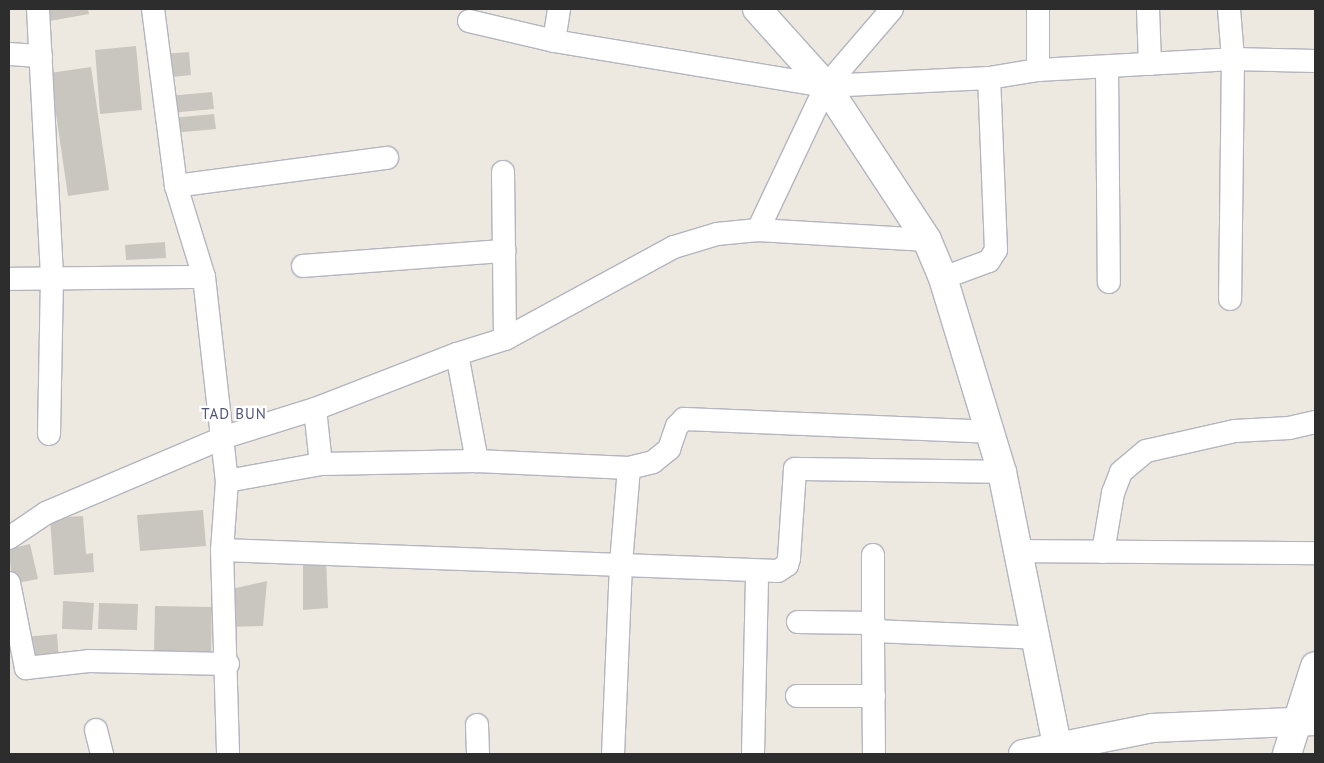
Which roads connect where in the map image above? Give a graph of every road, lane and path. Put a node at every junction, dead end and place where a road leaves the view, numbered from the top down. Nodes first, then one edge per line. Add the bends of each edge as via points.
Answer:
1 (38, 9) edge
2 (152, 9) edge
3 (559, 9) edge
4 (757, 9) edge
5 (892, 9) edge
6 (1038, 9) edge
7 (1148, 9) edge
8 (1229, 9) edge
9 (469, 21) dead end
10 (554, 41) junction
11 (9, 54) edge
12 (41, 56) junction
13 (1234, 59) junction
14 (1315, 61) edge
15 (1150, 64) junction
16 (1108, 68) junction
17 (1038, 70) junction
18 (989, 78) junction
19 (826, 86) junction
20 (387, 158) dead end
21 (503, 172) dead end
22 (176, 186) junction
23 (758, 230) junction
24 (927, 240) junction
25 (504, 251) junction
26 (303, 266) dead end
27 (204, 277) junction
28 (52, 278) junction
29 (943, 278) junction
30 (9, 279) edge
31 (1109, 282) dead end
32 (1230, 299) dead end
33 (505, 339) junction
34 (457, 354) junction
35 (315, 408) junction
36 (1315, 422) edge
37 (990, 432) junction
38 (49, 434) dead end
39 (224, 437) junction
40 (477, 461) junction
41 (321, 464) junction
42 (629, 468) junction
43 (1002, 472) junction
44 (227, 481) junction
45 (9, 538) edge
46 (222, 550) junction
47 (1020, 551) junction
48 (1103, 552) junction
49 (1315, 553) edge
50 (873, 555) dead end
51 (621, 564) junction
52 (756, 572) junction
53 (9, 583) edge
54 (798, 622) dead end
55 (874, 627) junction
56 (1037, 638) junction
57 (228, 664) junction
58 (1315, 666) edge
59 (18, 673) edge
60 (797, 696) dead end
61 (874, 696) junction
62 (1306, 721) edge
63 (477, 725) dead end
64 (96, 730) dead end
65 (1057, 745) junction
66 (102, 754) edge
67 (228, 754) edge
68 (478, 754) edge
69 (613, 754) edge
70 (753, 754) edge
71 (874, 754) edge
72 (1023, 754) edge
73 (1288, 754) edge

1 - 12 street
2 - 22 street
3 - 10 street
4 - 19 street
5 - 19 street
6 - 17 street
7 - 15 street
8 - 13 street
9 - 10 street
10 - 19 street
11 - 12 street
12 - 28 street
13 - 14 street
13 - 15 street
13 - 32 street
15 - 16 street
16 - 17 street
16 - 31 street
17 - 18 street
18 - 19 street
18 - 29 street via 996,250 989,261
19 - 23 street
19 - 24 street
20 - 22 street
21 - 25 street
22 - 27 street
23 - 24 street
23 - 33 street via 717,234 674,247
24 - 29 street
25 - 26 street
25 - 33 street
27 - 28 street
27 - 39 street
28 - 30 street
28 - 38 street
29 - 37 street
33 - 34 street
34 - 35 street
34 - 40 street
35 - 39 street
35 - 41 street
36 - 48 street via 1289,428 1234,431 1146,451 1121,472 1113,493
37 - 42 street via 684,419 677,426 670,449 653,462
37 - 43 street
39 - 44 street
39 - 45 street via 46,513
40 - 41 street
40 - 42 street
41 - 44 street
42 - 51 street
43 - 47 street
43 - 52 street via 795,469 787,565 778,571
44 - 46 street
46 - 51 street
46 - 57 street
47 - 48 street
47 - 56 street
48 - 49 street
50 - 55 street
51 - 52 street
51 - 69 street
52 - 70 street
53 - 59 street
54 - 55 street
55 - 56 street
55 - 61 street
56 - 65 street
57 - 59 street via 89,661
57 - 67 street
58 - 62 street
60 - 61 street
61 - 71 street
62 - 65 street via 1152,728
62 - 73 street
63 - 68 street
64 - 66 street
65 - 72 street

